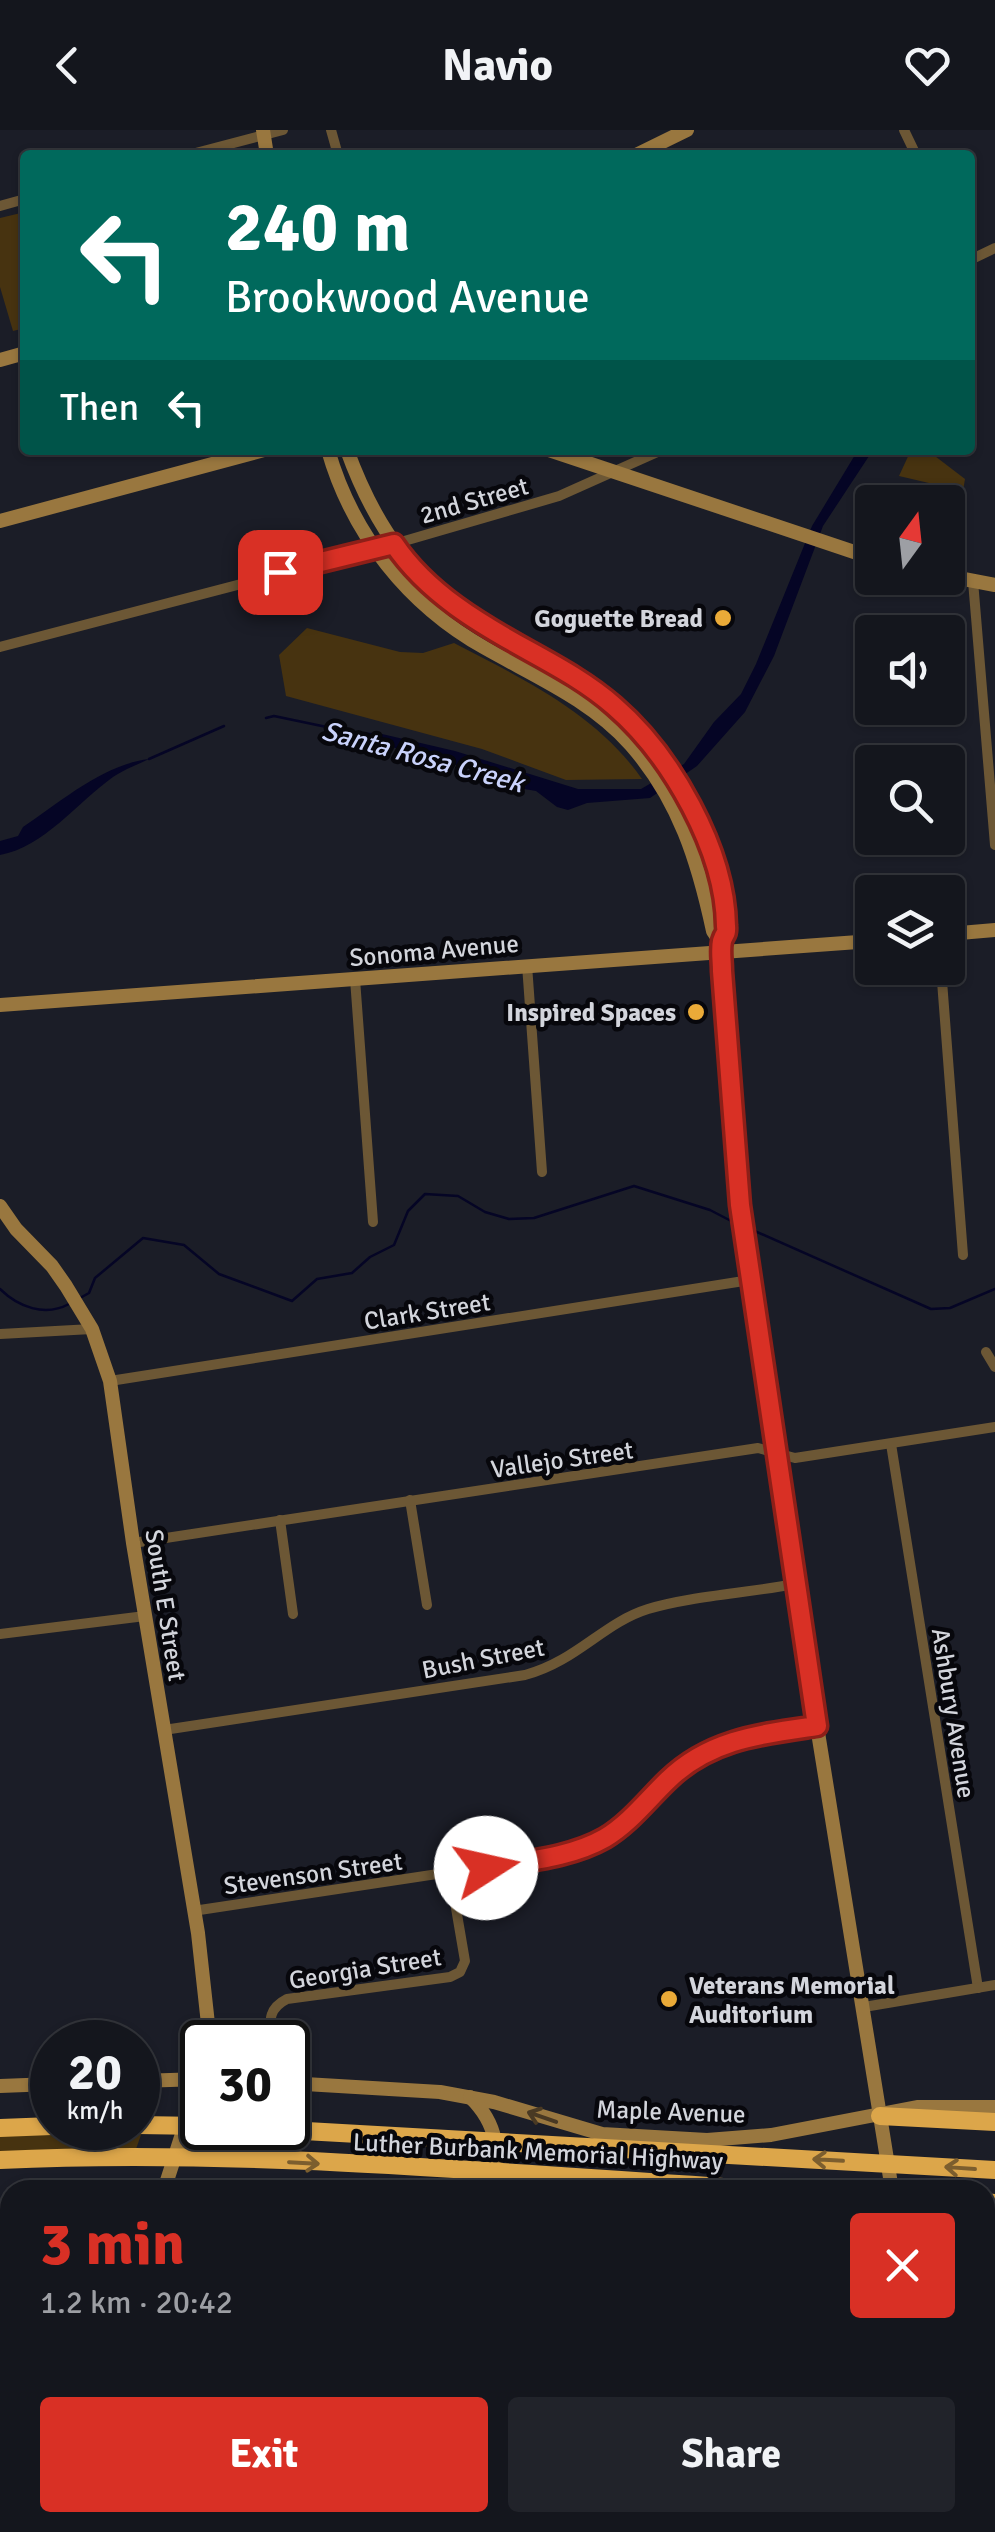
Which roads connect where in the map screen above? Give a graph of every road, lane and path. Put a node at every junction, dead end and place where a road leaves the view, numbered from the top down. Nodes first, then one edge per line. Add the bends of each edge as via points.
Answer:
1 (283, 130) edge
2 (687, 130) edge
3 (263, 133) edge
4 (205, 150) edge
5 (646, 150) edge
6 (245, 455) edge
7 (329, 455) edge
8 (349, 455) edge
9 (563, 455) edge
10 (652, 455) edge
11 (614, 473) junction
12 (0, 521) edge
13 (394, 544) junction
14 (372, 548) junction
15 (855, 553) edge
16 (965, 580) edge
17 (973, 582) junction
18 (995, 584) edge
19 (0, 646) edge
20 (995, 845) edge
21 (995, 930) edge
22 (965, 933) edge
23 (855, 942) edge
24 (721, 947) junction
25 (526, 965) junction
26 (355, 978) junction
27 (943, 985) edge
28 (0, 1005) edge
29 (542, 1172) dead end
30 (0, 1206) edge
31 (373, 1222) dead end
32 (963, 1255) dead end
33 (750, 1280) junction
34 (92, 1329) junction
35 (0, 1334) edge
36 (986, 1352) dead end
37 (995, 1366) edge
38 (110, 1381) junction
39 (995, 1427) edge
40 (892, 1444) junction
41 (777, 1453) junction
42 (410, 1500) junction
43 (280, 1520) junction
44 (133, 1543) junction
45 (794, 1584) junction
46 (427, 1605) dead end
47 (293, 1614) dead end
48 (145, 1616) junction
49 (0, 1634) edge
50 (817, 1726) junction
51 (164, 1730) junction
52 (450, 1873) junction
53 (194, 1911) junction
54 (995, 1985) edge
55 (978, 1988) junction
56 (864, 2007) junction
57 (210, 2020) edge
58 (270, 2020) edge
59 (30, 2085) edge
60 (310, 2085) edge
61 (0, 2086) edge
62 (470, 2097) junction
63 (995, 2107) edge
64 (880, 2116) junction
65 (995, 2122) edge
66 (30, 2127) edge
67 (0, 2128) edge
68 (310, 2131) edge
69 (180, 2142) edge
70 (0, 2160) edge
71 (995, 2170) edge
72 (167, 2180) edge
73 (493, 2180) edge
74 (604, 2180) edge
75 (890, 2180) edge

1 - 3 street
2 - 5 street
3 - 4 street
6 - 12 street
7 - 14 street
8 - 13 street via 364,497
9 - 11 street
10 - 11 street, 2nd Street
11 - 13 street, 2nd Street
11 - 15 street
13 - 14 street, 2nd Street
13 - 24 street via 451,604 582,681 648,742 701,821 727,930
14 - 19 street, 2nd Street
14 - 24 street via 442,620 573,696 632,746 690,837
16 - 17 street
17 - 18 street
17 - 20 street
21 - 22 street
23 - 24 street, Sonoma Avenue
24 - 25 street, Sonoma Avenue
24 - 33 street
25 - 26 street, Sonoma Avenue
25 - 29 street
26 - 28 street, Sonoma Avenue
26 - 31 street
27 - 32 street
30 - 34 street, South E Street via 52,1266
33 - 38 street, Clark Street
33 - 41 street
34 - 35 street
34 - 38 street, South E Street
36 - 37 street
38 - 44 street, South E Street
39 - 40 street, Vallejo Street
40 - 41 street, Vallejo Street via 796,1458
40 - 55 street, Ashbury Avenue
41 - 42 street, Vallejo Street via 758,1448
41 - 45 street
42 - 43 street, Vallejo Street
42 - 46 street
43 - 44 street, Vallejo Street
43 - 47 street
44 - 48 street, South E Street
45 - 50 street
45 - 51 street, Bush Street via 649,1609 548,1669
48 - 49 street
48 - 51 street, South E Street
50 - 52 street, Stevenson Street via 712,1748 670,1777 622,1826 582,1848
50 - 56 street
51 - 53 street, South E Street
52 - 53 street, Stevenson Street
52 - 58 street, Georgia Street via 465,1961 460,1972 287,1999 274,2005
53 - 57 street, South E Street
54 - 55 street
55 - 56 street
56 - 64 street
59 - 61 street
60 - 62 street, Maple Avenue
64 -> 62 street, Maple Avenue via 754,2138 673,2138 593,2132
62 - 73 street via 494,2129
63 - 64 street, Maple Avenue via 916,2107
64 - 65 highway
64 - 75 street
66 - 67 highway
71 -> 68 highway, Luther Burbank Memorial Highway
69 - 72 street
70 -> 74 highway, Luther Burbank Memorial Highway via 207,2159

